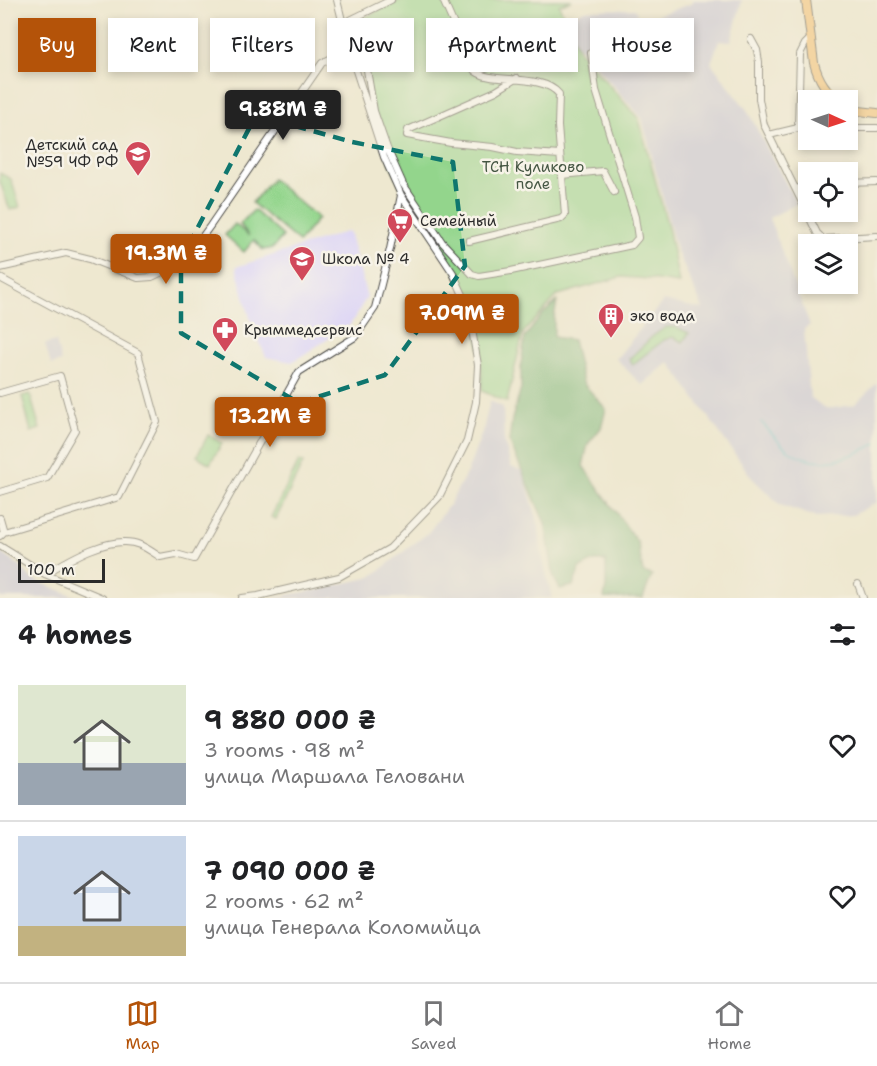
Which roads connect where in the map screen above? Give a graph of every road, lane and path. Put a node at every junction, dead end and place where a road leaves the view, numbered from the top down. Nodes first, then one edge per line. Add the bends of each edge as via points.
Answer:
1 (337, 0) edge
2 (392, 0) edge
3 (443, 0) edge
4 (806, 0) edge
5 (358, 17) joint
6 (342, 18) edge
7 (752, 39) dead end
8 (810, 39) junction
9 (327, 60) edge
10 (356, 72) edge
11 (594, 72) edge
12 (518, 78) junction
13 (799, 90) edge
14 (828, 90) edge
15 (858, 109) edge
16 (877, 113) edge
17 (798, 128) edge
18 (858, 128) edge
19 (877, 128) edge
20 (769, 135) junction
21 (560, 155) junction
22 (562, 175) junction
23 (877, 182) edge
24 (858, 183) edge
25 (796, 189) joint
26 (614, 192) dead end
27 (401, 195) junction
28 (877, 236) edge
29 (469, 241) dead end
30 (0, 268) edge
31 (0, 279) edge
32 (0, 393) edge
33 (0, 492) edge
34 (0, 518) edge
35 (2, 534) edge
36 (0, 546) edge
37 (45, 574) junction
38 (858, 584) dead end
39 (102, 598) edge
40 (242, 598) edge
41 (863, 598) edge

1 - 6 street
2 - 5 street
3 - 12 street via 474,70 486,77
4 - 8 main road
5 - 11 street via 374,111 387,148 404,184 442,242 475,276 632,245 638,238
7 - 20 street via 759,62 761,115
8 - 13 street via 800,54
8 - 14 main road via 817,72
9 - 30 street via 189,255 177,265 152,277 138,278 66,253
10 - 27 street via 384,157
12 - 21 street via 558,92
12 - 21 street via 408,130 407,134
15 - 16 main road
17 - 20 street
18 - 19 street
20 - 25 street
21 - 22 street
22 - 26 street via 603,171
22 - 29 street via 566,212 563,217
23 - 24 street
25 - 28 street via 823,239
27 - 37 street via 375,308 355,337 299,372 194,559 176,554 160,557 138,544 117,543 80,553
27 - 40 street via 453,273 470,318 478,377 467,441 439,497 390,548 339,577
31 - 35 street via 138,353 157,422 119,497
32 - 33 street via 60,376 75,430 47,478
34 - 35 street
36 - 37 street
37 - 39 street
38 - 41 street

